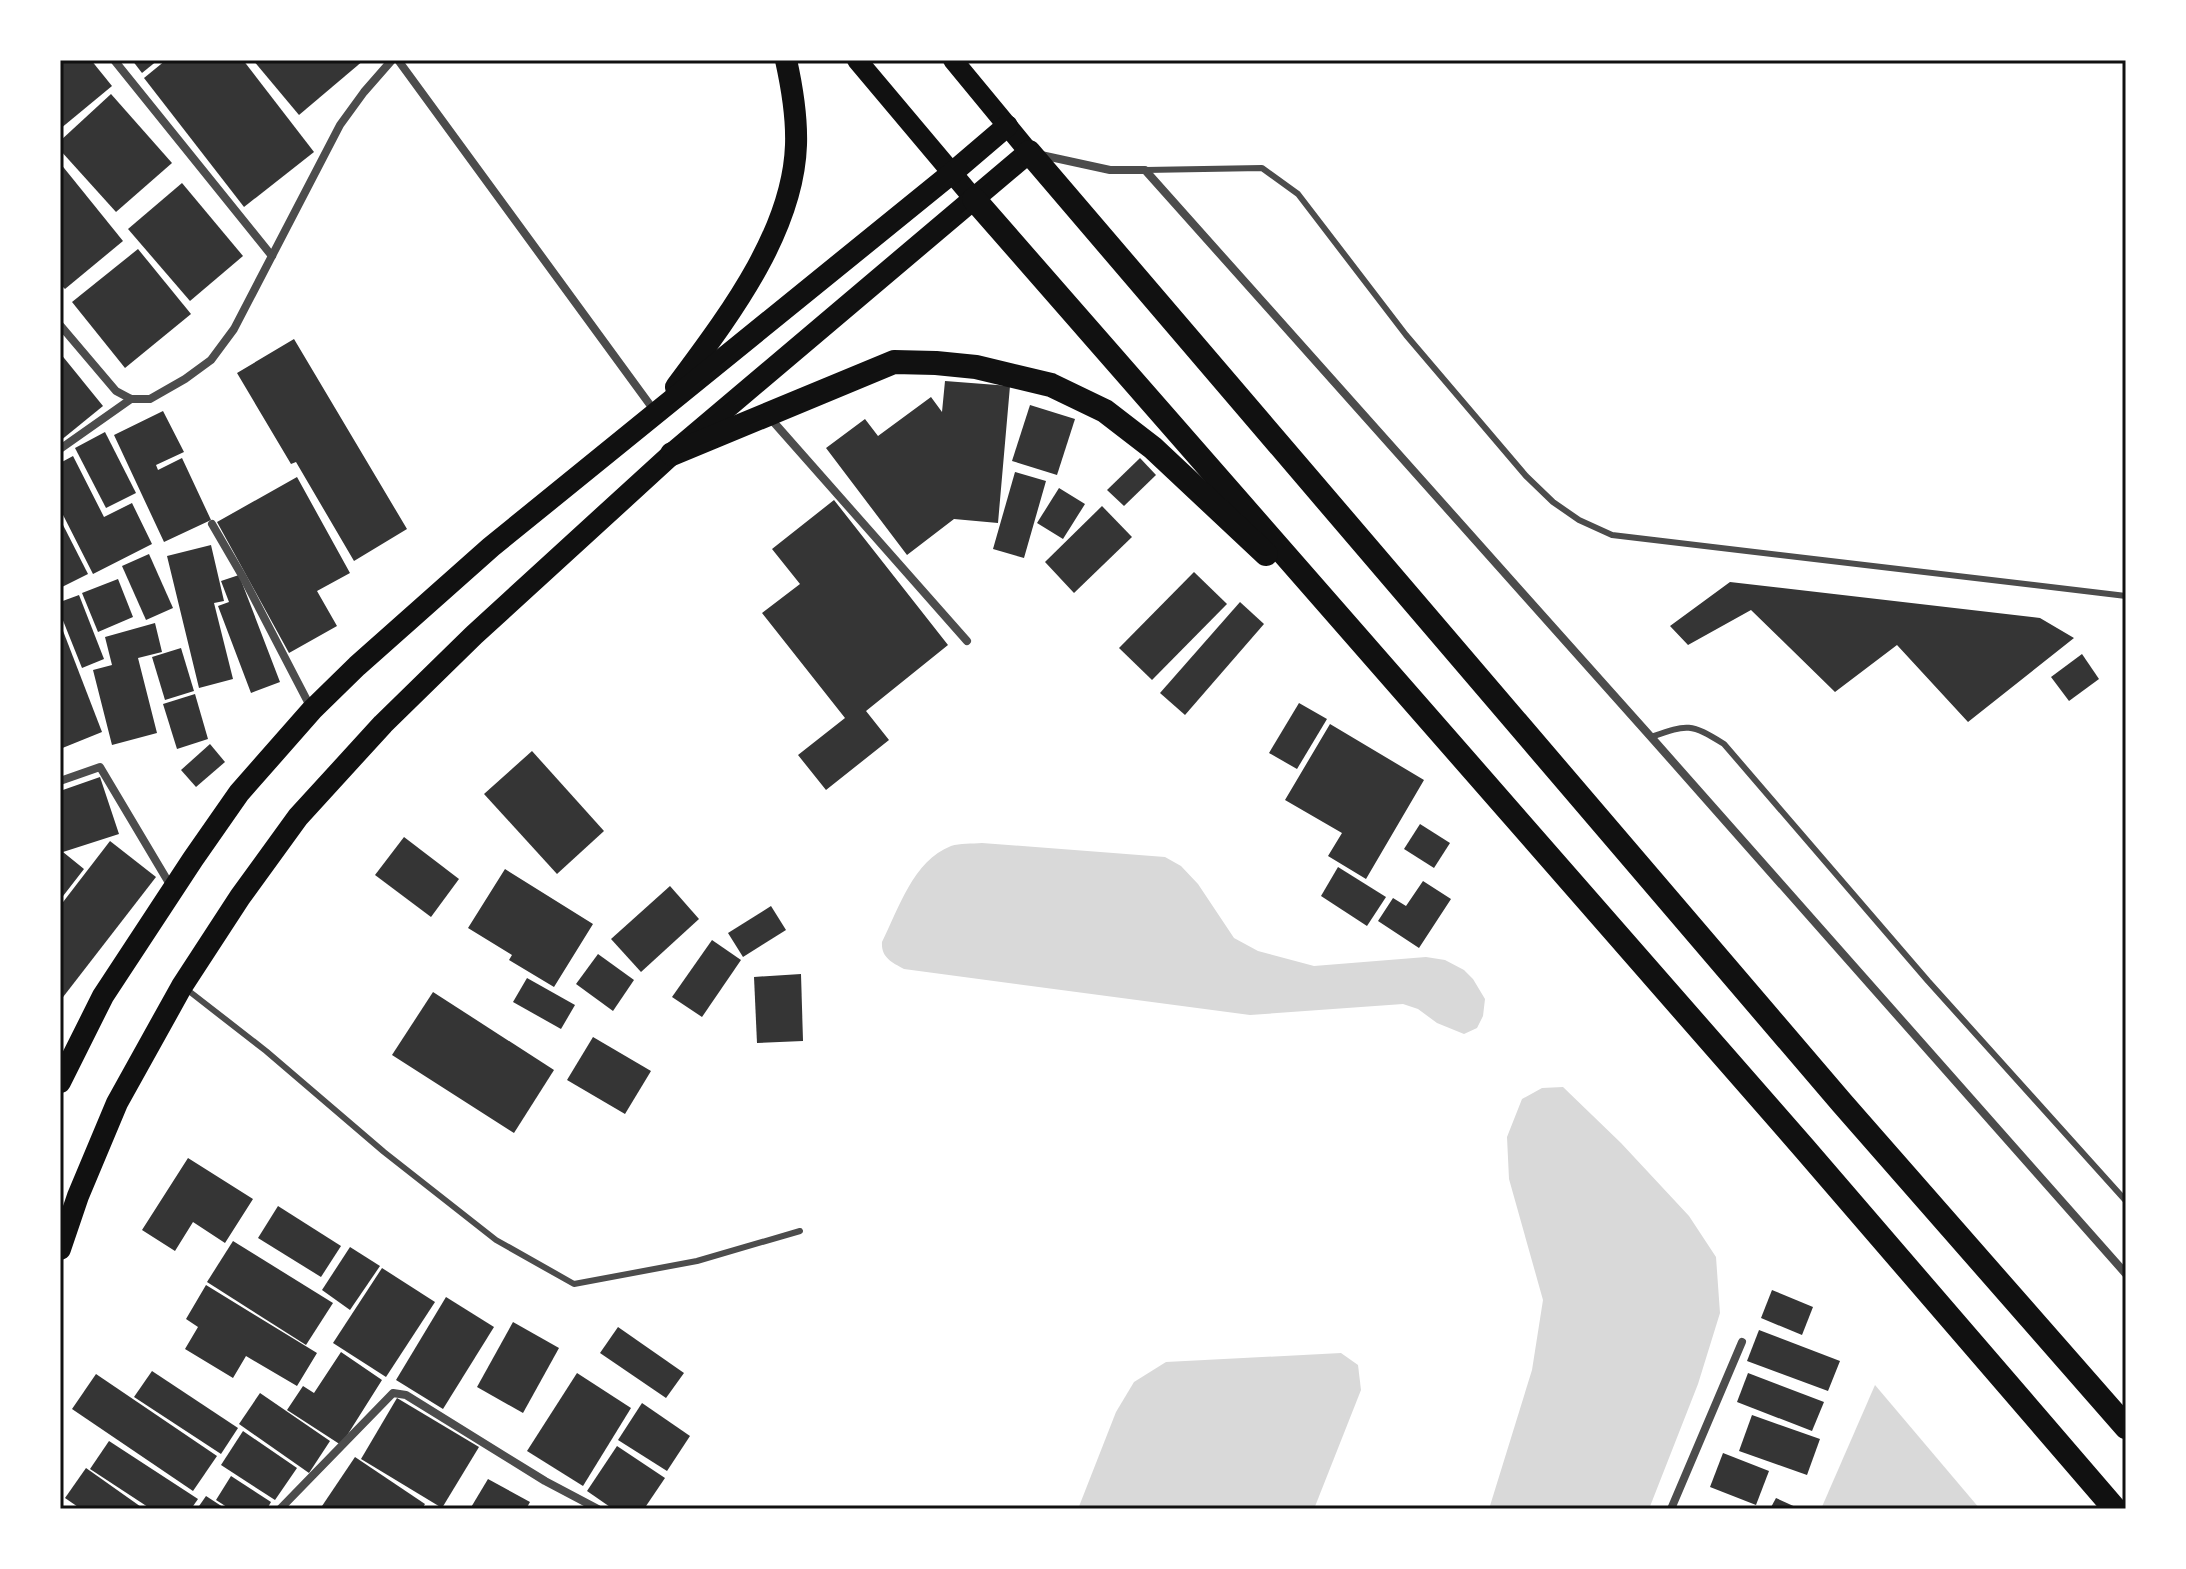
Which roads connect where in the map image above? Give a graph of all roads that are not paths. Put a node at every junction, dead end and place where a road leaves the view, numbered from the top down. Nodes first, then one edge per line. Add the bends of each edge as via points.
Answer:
1 (114, 60) edge
2 (395, 60) edge
3 (786, 60) edge
4 (857, 60) edge
5 (953, 60) edge
6 (1007, 126) junction
7 (1029, 152) junction
8 (1145, 170) junction
9 (952, 173) junction
10 (974, 199) junction
11 (272, 256) junction
12 (60, 325) edge
13 (131, 399) junction
14 (656, 413) junction
15 (766, 414) junction
16 (60, 449) edge
17 (672, 454) junction
18 (212, 524) dead end
19 (2126, 596) edge
20 (967, 641) dead end
21 (1365, 645) junction
22 (312, 710) junction
23 (1651, 737) junction
24 (60, 781) edge
25 (173, 889) junction
26 (182, 986) junction
27 (61, 1078) edge
28 (2126, 1201) edge
29 (800, 1231) dead end
30 (60, 1249) edge
31 (2126, 1274) edge
32 (1742, 1342) dead end
33 (2126, 1427) edge
34 (280, 1509) edge
35 (597, 1509) edge
36 (1671, 1509) edge
37 (2115, 1509) edge

1 - 11 street
2 - 11 street via 340,125
2 - 14 street
3 - 14 highway via 796,144 781,222 731,313
4 - 9 main road
5 - 6 main road
6 - 7 main road
6 - 9 highway
7 - 8 street via 1110,170
7 - 10 highway
7 - 33 highway
8 - 19 lane via 1262,168 1298,194 1501,450 1553,502 1612,535
8 - 23 street
9 - 10 main road
9 - 14 highway
10 - 17 highway
10 - 21 highway
11 - 13 street via 234,329 211,360 150,399
12 - 13 street via 116,391
13 - 16 street
14 - 22 highway via 491,547
15 - 17 highway
15 - 20 street
15 - 21 highway via 894,362 976,367 1051,385 1105,411 1153,448
17 - 26 highway via 474,635 361,748 298,817
18 - 22 street
21 - 37 highway
22 - 25 highway via 239,793
23 - 28 lane via 1680,727 1698,728 1724,744
23 - 31 street
24 - 25 street via 100,767
25 - 27 highway via 103,996
26 - 29 lane via 496,1240 574,1284 697,1261
26 - 30 highway via 117,1103
32 - 36 street
34 - 35 street via 393,1393 406,1395

